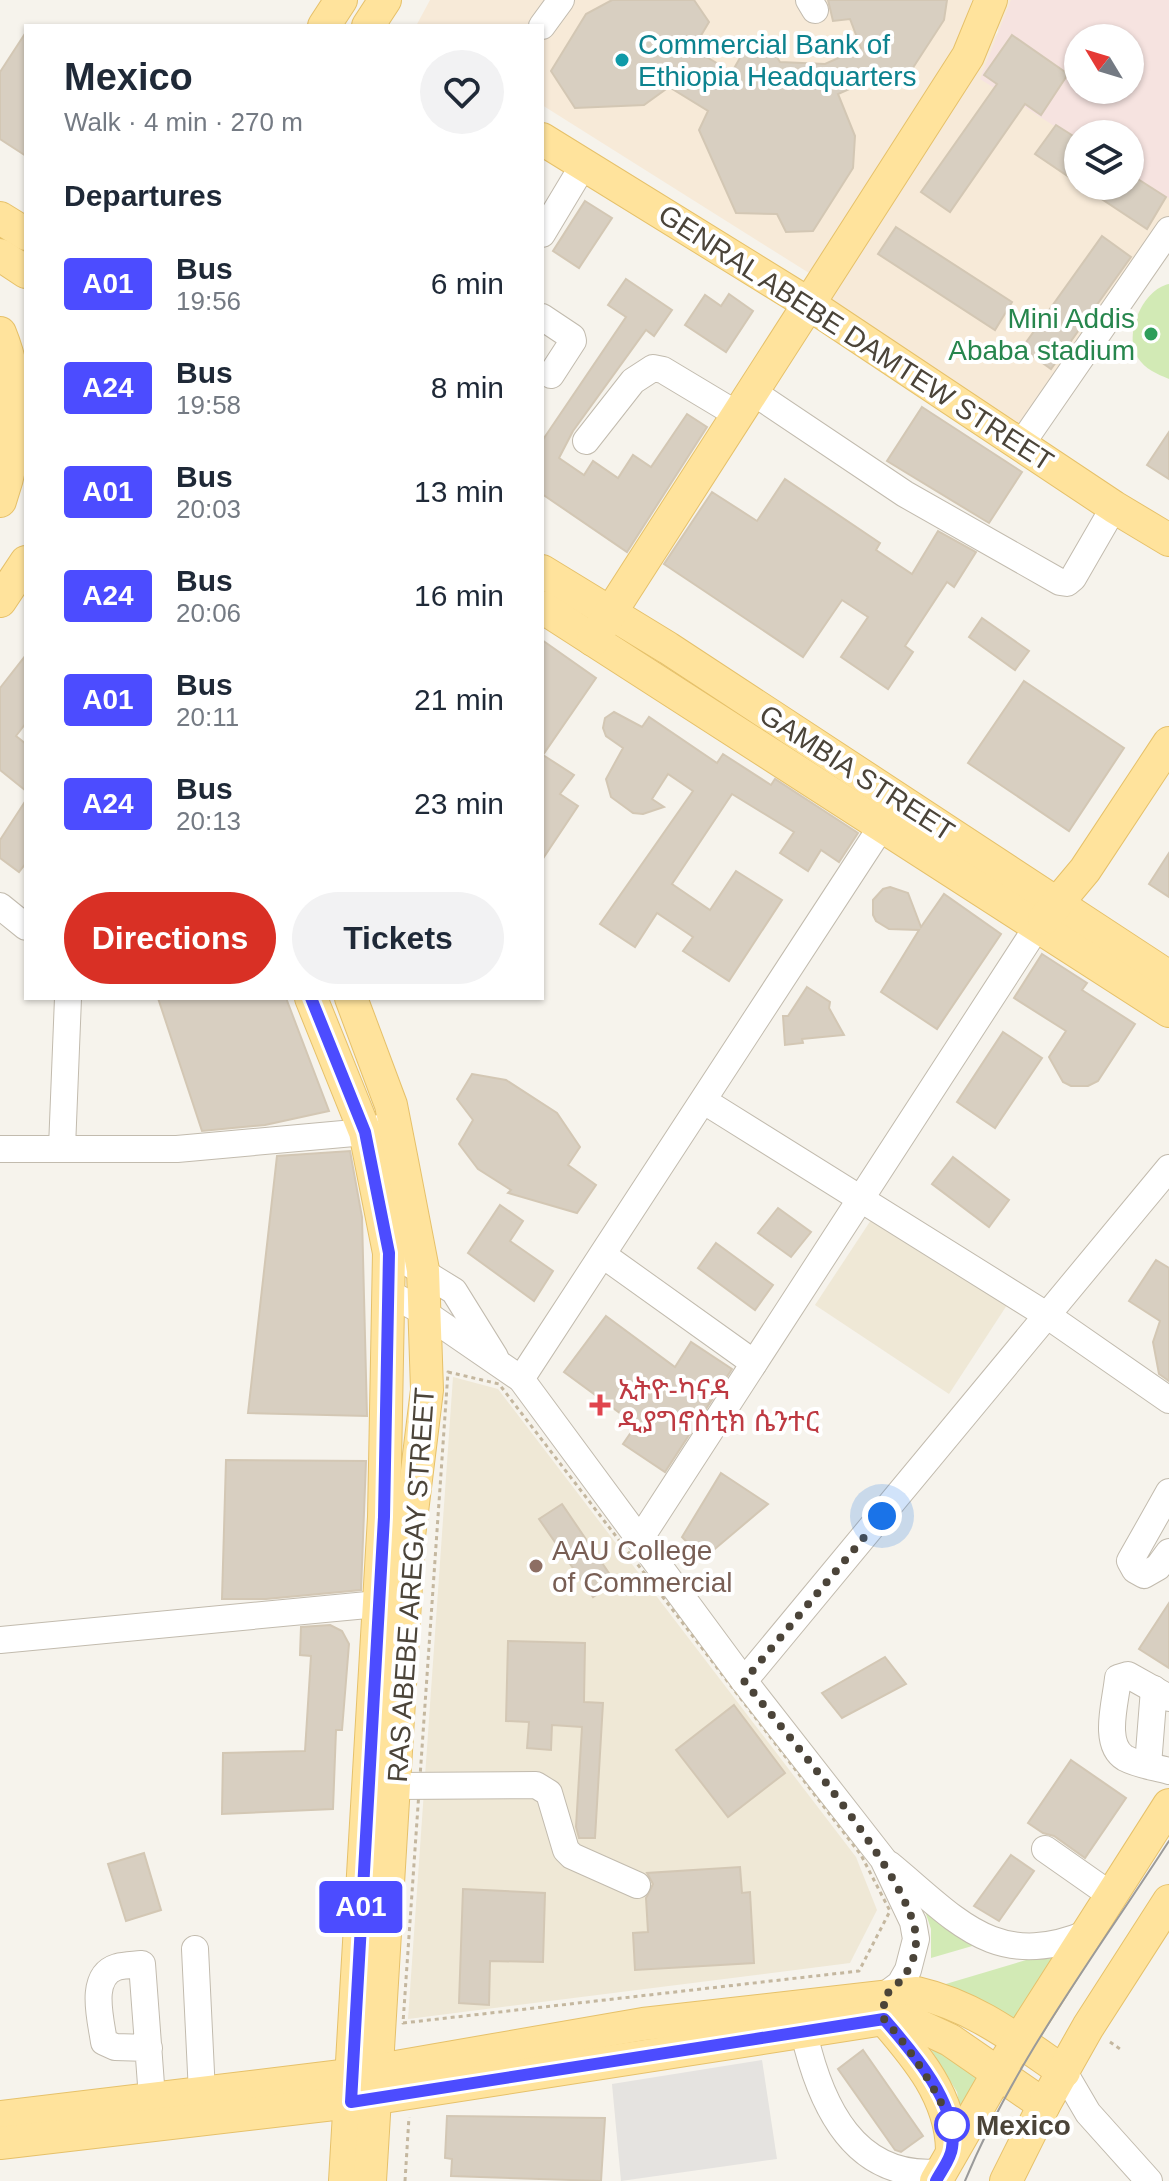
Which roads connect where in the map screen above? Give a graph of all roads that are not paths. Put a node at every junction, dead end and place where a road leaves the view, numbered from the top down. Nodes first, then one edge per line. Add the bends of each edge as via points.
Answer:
1 (341, 0) edge
2 (385, 0) edge
3 (561, 0) edge
4 (991, 0) edge
5 (325, 24) edge
6 (369, 24) edge
7 (543, 24) edge
8 (544, 140) edge
9 (584, 164) junction
10 (0, 218) edge
11 (1169, 230) edge
12 (544, 231) edge
13 (24, 233) edge
14 (0, 255) edge
15 (24, 271) edge
16 (809, 304) junction
17 (0, 305) edge
18 (544, 318) edge
19 (0, 333) edge
20 (24, 342) edge
21 (551, 375) dead end
22 (746, 403) junction
23 (586, 441) dead end
24 (1022, 443) junction
25 (24, 487) edge
26 (0, 501) edge
27 (1114, 507) junction
28 (0, 524) edge
29 (1169, 540) edge
30 (24, 566) edge
31 (544, 573) edge
32 (9, 595) edge
33 (544, 608) edge
34 (600, 626) junction
35 (1169, 743) edge
36 (890, 815) junction
37 (1060, 903) junction
38 (0, 906) edge
39 (24, 925) edge
40 (1037, 927) junction
41 (1169, 977) edge
42 (68, 1000) edge
43 (312, 1000) edge
44 (352, 1000) edge
45 (1169, 1011) edge
46 (704, 1101) junction
47 (380, 1128) junction
48 (62, 1148) junction
49 (0, 1149) edge
50 (1169, 1168) edge
51 (860, 1199) junction
52 (389, 1253) junction
53 (603, 1255) junction
54 (423, 1270) junction
55 (389, 1293) junction
56 (422, 1311) junction
57 (1048, 1316) junction
58 (754, 1363) junction
59 (498, 1364) junction
60 (521, 1379) junction
61 (1169, 1400) edge
62 (1169, 1492) edge
63 (640, 1539) junction
64 (1169, 1552) edge
65 (391, 1603) junction
66 (0, 1640) edge
67 (744, 1681) junction
68 (1162, 1694) edge
69 (1159, 1768) edge
70 (407, 1786) junction
71 (1169, 1805) edge
72 (1045, 1849) dead end
73 (883, 1859) junction
74 (637, 1885) dead end
75 (1112, 1896) junction
76 (1169, 1901) edge
77 (1088, 1933) junction
78 (195, 1949) dead end
79 (884, 2008) junction
80 (804, 2033) junction
81 (1018, 2041) junction
82 (149, 2048) dead end
83 (1064, 2072) junction
84 (998, 2073) junction
85 (364, 2086) junction
86 (202, 2093) junction
87 (152, 2098) junction
88 (1044, 2105) junction
89 (1088, 2113) junction
90 (0, 2117) edge
91 (0, 2143) edge
92 (919, 2172) edge
93 (345, 2181) edge
94 (370, 2181) edge
95 (1006, 2181) edge
96 (1149, 2181) edge

1 - 5 main road
2 - 6 main road
3 - 7 street
4 - 16 main road via 968,56
8 - 9 main road, GENRAL ABEBE DAMTEW STREET
9 - 12 street
9 - 16 main road, GENRAL ABEBE DAMTEW STREET
10 - 13 main road
11 - 24 street
14 - 15 main road
16 - 22 main road
16 - 24 main road, GENRAL ABEBE DAMTEW STREET
17 - 20 main road
18 - 21 street via 573,341
19 - 26 main road via 13,378 16,418
22 - 23 street via 653,368 633,381
22 - 27 street via 1060,582 1073,578
22 - 34 main road
24 - 27 main road, GENRAL ABEBE DAMTEW STREET
25 - 28 main road
27 - 29 main road, GENRAL ABEBE DAMTEW STREET
30 - 32 main road
31 - 34 main road, GAMBIA STREET
33 - 34 main road, GAMBIA STREET
34 - 36 main road, GAMBIA STREET via 668,648
35 - 37 main road
36 - 37 main road, GAMBIA STREET
36 - 40 main road, GAMBIA STREET
36 - 46 street
37 - 40 main road
37 - 41 main road, GAMBIA STREET
38 - 39 street
40 - 45 main road, GAMBIA STREET
40 - 51 street
42 - 48 street
43 - 47 main road, RAS ABEBE AREGAY STREET
44 - 47 main road, RAS ABEBE AREGAY STREET via 391,1105
46 - 51 street
46 - 53 street
47 - 48 street via 177,1149
47 - 52 main road, RAS ABEBE AREGAY STREET
47 - 54 main road, RAS ABEBE AREGAY STREET
48 - 49 street
50 - 57 street
51 - 57 street
51 - 58 street
52 - 54 street
52 - 55 main road, RAS ABEBE AREGAY STREET
53 - 58 street
53 - 60 street
54 - 56 main road, RAS ABEBE AREGAY STREET
54 - 59 street via 454,1291
55 - 56 street
55 - 65 main road, RAS ABEBE AREGAY STREET via 384,1517
56 - 59 street
56 - 65 main road, RAS ABEBE AREGAY STREET via 427,1390 409,1536
57 - 61 street
57 - 67 street
58 - 63 street
59 - 60 street
60 - 63 street
62 - 64 street via 1130,1561 1144,1575
63 - 67 street
65 - 66 street
65 - 70 main road, RAS ABEBE AREGAY STREET
65 - 85 main road, RAS ABEBE AREGAY STREET
67 - 73 street
68 - 69 street
68 - 69 street via 1128,1675 1118,1678 1112,1740 1127,1759
70 - 74 street via 536,1785 549,1793 572,1856
70 - 85 main road, RAS ABEBE AREGAY STREET
71 - 75 main road
72 - 75 street
73 - 77 street via 948,1914 999,1944 1038,1948
73 - 79 street via 916,1939 908,1970
75 - 77 main road
76 - 83 main road
77 - 81 main road
78 - 86 street
79 - 80 main road
79 - 81 main road via 917,1993 947,2000
79 - 84 main road via 950,2040
79 - 85 main road via 643,2024
79 - 92 main road via 952,2125
80 - 85 main road
80 - 92 street via 834,2119 868,2158
81 - 83 main road
81 - 84 main road
82 - 87 street
83 - 88 main road
83 - 89 street
84 - 88 main road
84 - 92 main road
85 - 86 main road
85 - 91 main road
85 - 93 main road, RAS ABEBE AREGAY STREET
85 - 94 main road, RAS ABEBE AREGAY STREET
86 - 87 main road
87 - 90 main road
88 - 89 street
88 - 95 main road
89 - 96 street

